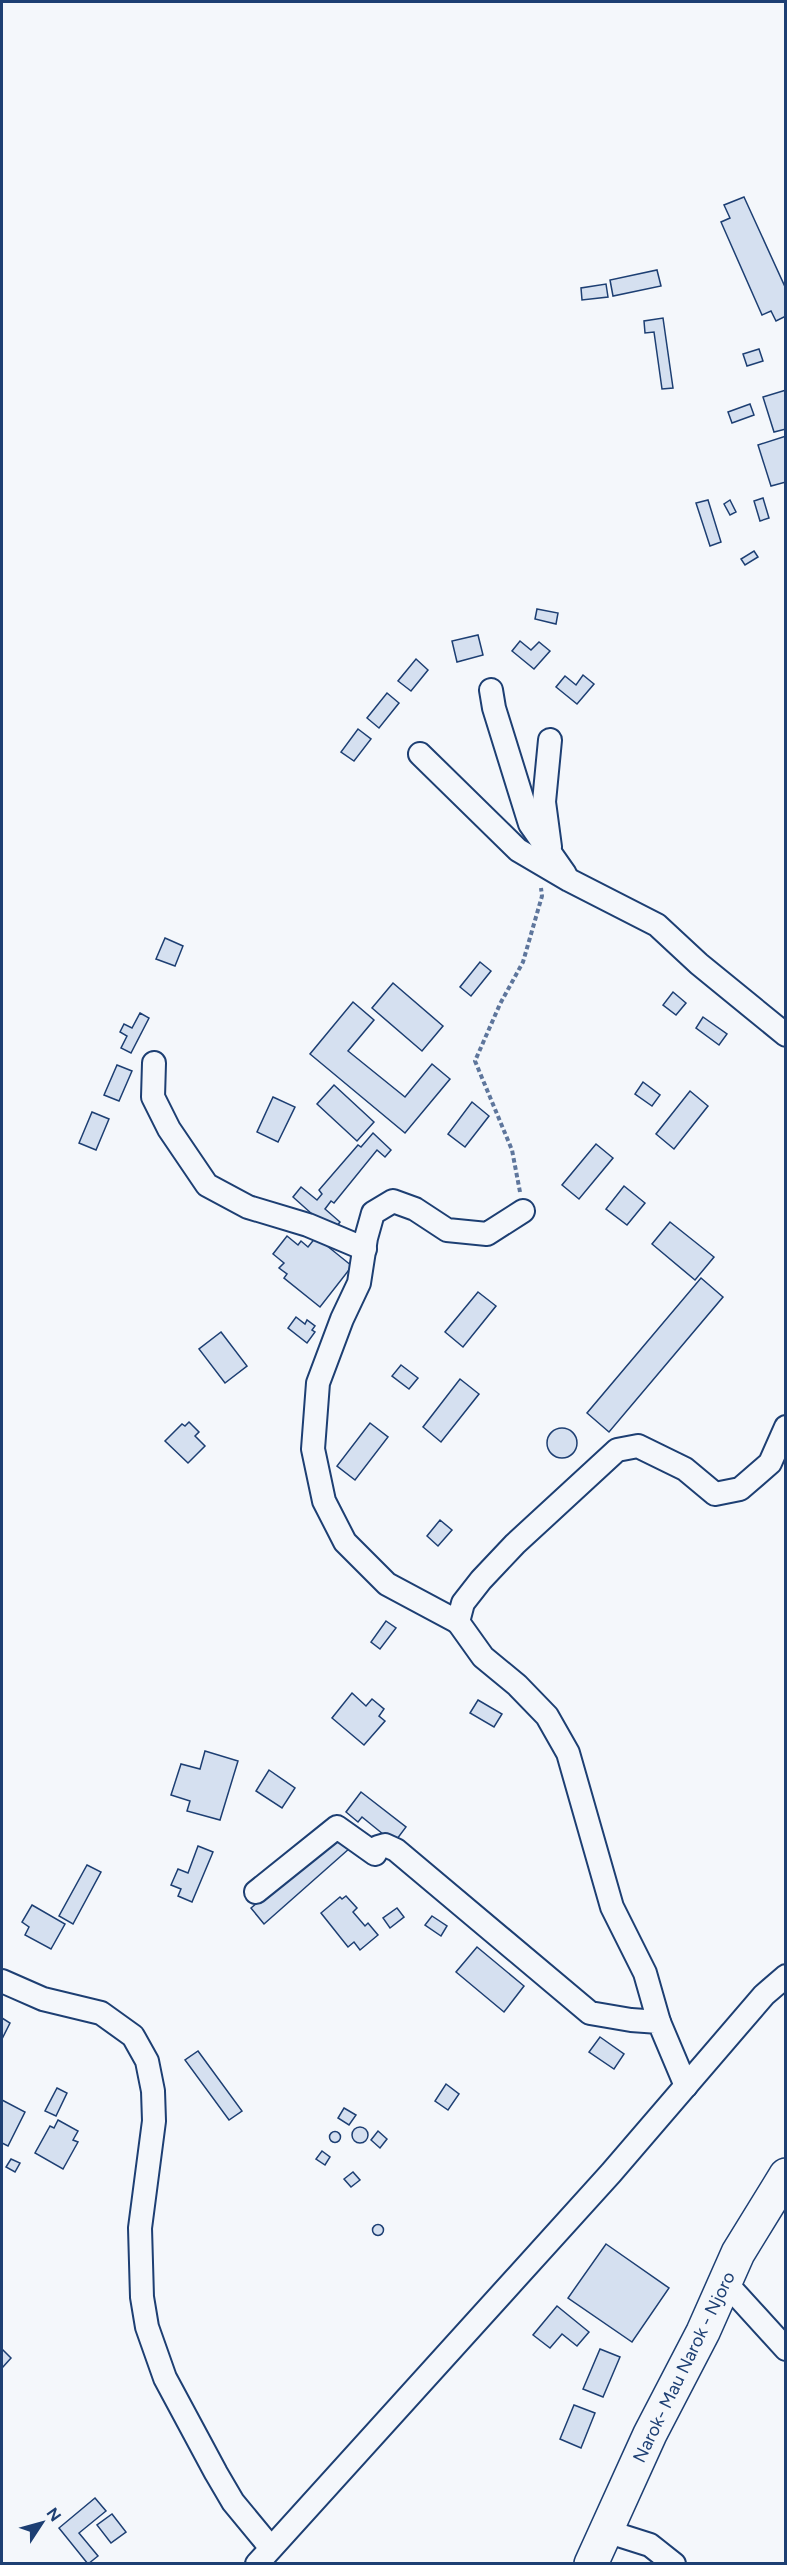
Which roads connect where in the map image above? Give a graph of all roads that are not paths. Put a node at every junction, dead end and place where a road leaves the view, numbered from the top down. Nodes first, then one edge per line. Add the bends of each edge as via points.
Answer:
1 (491, 690) dead end
2 (550, 741) dead end
3 (420, 754) dead end
4 (545, 858) junction
5 (786, 1035) edge
6 (154, 1063) dead end
7 (524, 1211) road end
8 (365, 1249) junction
9 (786, 1428) edge
10 (458, 1622) junction
11 (256, 1892) dead end
12 (786, 1976) edge
13 (2, 1981) edge
14 (659, 2022) junction
15 (686, 2086) junction
16 (786, 2175) edge
17 (725, 2282) junction
18 (786, 2349) edge
19 (606, 2531) junction
20 (264, 2556) edge
21 (591, 2564) edge
22 (674, 2564) edge

1 - 4 street via 530,824
2 - 4 street via 544,802
3 - 4 street via 518,850
4 - 5 street via 569,880 657,925
6 - 8 street via 153,1097 169,1129 207,1185 248,1207
7 - 8 street via 487,1234 447,1230 416,1209 393,1201 374,1213
8 - 10 street via 359,1283 318,1383 313,1449 324,1501 345,1542 387,1584
9 - 10 street via 770,1462 740,1489 715,1494 685,1469 638,1446 617,1450 481,1580 463,1603
10 - 14 street via 483,1657 547,1716 568,1752 612,1907 645,1973
11 - 14 street via 337,1827 375,1854 378,1847 385,1845 396,1850 590,2013
12 - 15 street via 764,1995
13 - 20 street via 43,1999 101,2013 133,2036 147,2061 154,2121 140,2228 147,2327 165,2378
14 - 15 street
15 - 20 street
16 - 17 highway, Narok- Mau Narok - Njoro via 738,2253
17 - 18 street
17 - 19 highway, Narok- Mau Narok - Njoro
19 - 21 highway, Narok- Mau Narok - Njoro
19 - 22 street via 650,2545

